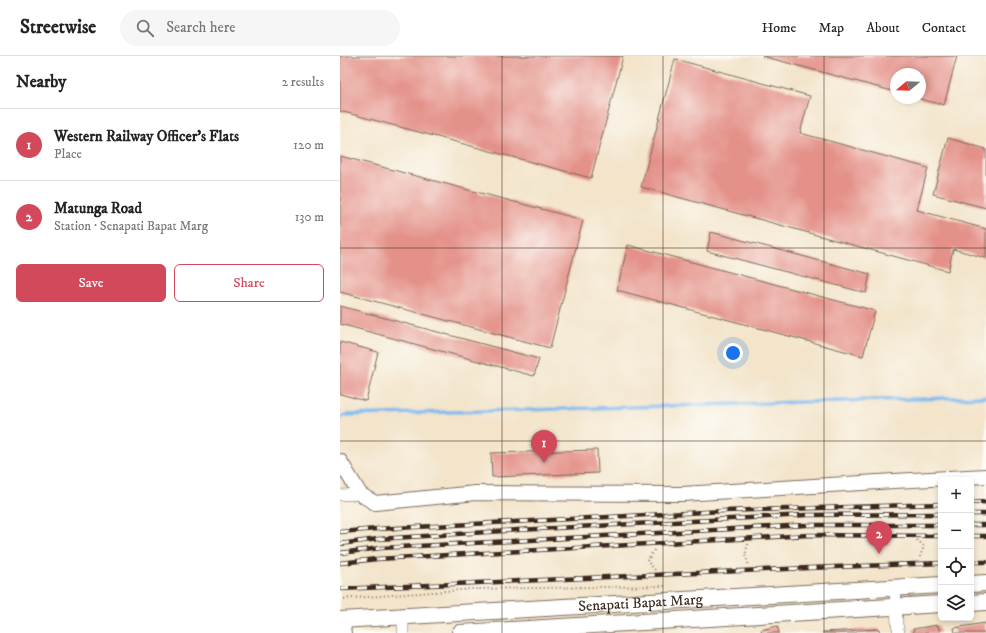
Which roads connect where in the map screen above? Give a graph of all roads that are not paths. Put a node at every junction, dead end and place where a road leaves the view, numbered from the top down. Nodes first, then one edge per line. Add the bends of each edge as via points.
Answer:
1 (340, 462) edge
2 (986, 476) edge
3 (360, 494) junction
4 (340, 495) edge
5 (986, 583) edge
6 (974, 584) edge
7 (938, 585) edge
8 (894, 588) junction
9 (824, 592) junction
10 (758, 596) junction
11 (697, 600) junction
12 (647, 602) junction
13 (986, 602) edge
14 (974, 603) edge
15 (938, 604) edge
16 (896, 607) junction
17 (826, 611) junction
18 (488, 612) junction
19 (759, 615) junction
20 (403, 616) junction
21 (697, 619) junction
22 (649, 622) junction
23 (342, 624) edge
24 (489, 631) junction
25 (403, 633) edge
26 (460, 633) edge
27 (899, 633) edge

1 - 3 street
2 - 3 street via 682,494 476,493 375,503
3 - 4 street
5 - 6 main road
7 - 8 main road, Senapati Bapat Marg
8 - 9 main road, Senapati Bapat Marg
8 - 16 street
9 - 10 main road, Senapati Bapat Marg
9 - 17 main road
10 - 11 main road, Senapati Bapat Marg
10 - 19 main road
11 - 12 main road, Senapati Bapat Marg
11 - 21 main road
12 - 18 main road, Senapati Bapat Marg
12 - 22 main road
13 - 14 main road
15 - 16 main road, Senapati Bapat Marg
16 - 17 main road, Senapati Bapat Marg
16 - 27 street
17 - 19 main road, Senapati Bapat Marg
18 - 20 main road, Senapati Bapat Marg
18 - 24 main road
19 - 21 main road, Senapati Bapat Marg
20 - 23 main road, Senapati Bapat Marg
20 - 25 street
21 - 22 main road, Senapati Bapat Marg
22 - 24 main road, Senapati Bapat Marg
24 - 26 main road, Senapati Bapat Marg

